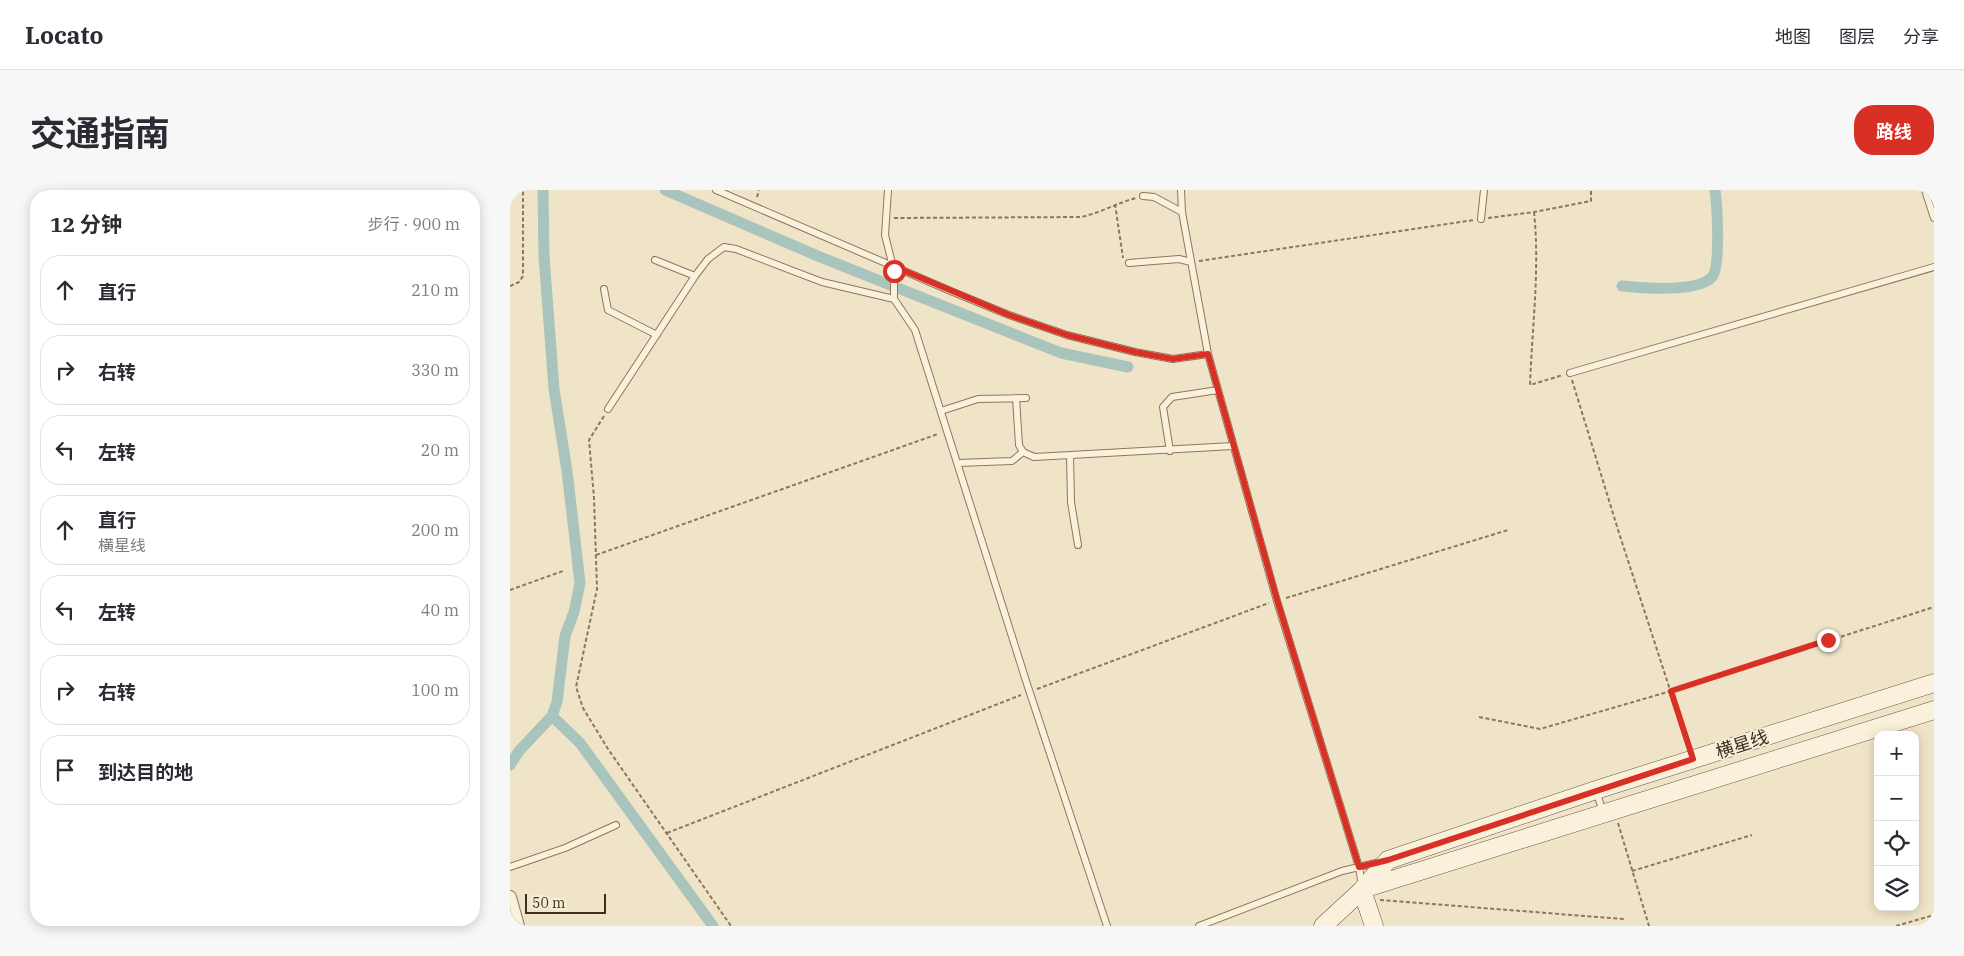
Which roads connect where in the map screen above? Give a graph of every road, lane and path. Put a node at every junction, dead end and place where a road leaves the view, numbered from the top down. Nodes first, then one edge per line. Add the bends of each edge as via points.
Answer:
1 (523, 190) edge
2 (716, 190) edge
3 (888, 190) edge
4 (1182, 190) edge
5 (1484, 190) edge
6 (1591, 190) edge
7 (1925, 190) edge
8 (1143, 196) joint
9 (1115, 204) junction
10 (1182, 212) junction
11 (1534, 212) junction
12 (887, 218) junction
13 (1934, 218) edge
14 (1482, 219) junction
15 (656, 260) dead end
16 (1129, 262) joint
17 (1191, 262) junction
18 (1934, 267) edge
19 (894, 268) junction
20 (695, 276) junction
21 (510, 286) edge
22 (604, 289) dead end
23 (894, 299) junction
24 (657, 335) junction
25 (1208, 354) junction
26 (1570, 373) junction
27 (1218, 390) junction
28 (1016, 398) junction
29 (1026, 398) dead end
30 (608, 409) joint
31 (941, 410) junction
32 (947, 431) junction
33 (1233, 446) junction
34 (1170, 451) junction
35 (1022, 452) junction
36 (1070, 455) junction
37 (958, 464) junction
38 (1508, 530) dead end
39 (1078, 545) dead end
40 (596, 555) junction
41 (563, 571) dead end
42 (510, 590) edge
43 (1277, 600) junction
44 (1934, 607) edge
45 (1934, 683) edge
46 (1671, 691) junction
47 (1030, 692) junction
48 (1934, 710) edge
49 (1479, 717) dead end
50 (1693, 759) junction
51 (1596, 790) junction
52 (1609, 812) junction
53 (616, 825) dead end
54 (667, 833) junction
55 (1752, 835) dead end
56 (1388, 860) junction
57 (510, 867) edge
58 (1359, 867) junction
59 (1632, 872) junction
60 (1364, 894) junction
61 (510, 897) edge
62 (1934, 914) edge
63 (1624, 919) dead end
64 (518, 926) edge
65 (732, 926) edge
66 (1107, 926) edge
67 (1199, 926) edge
68 (1323, 926) edge
69 (1374, 926) edge
70 (1648, 926) edge
71 (1896, 926) edge

1 - 21 path via 523,276
2 - 19 lane
3 - 12 lane
4 - 10 lane
5 - 14 lane
6 - 11 path via 1591,201
7 - 13 lane
8 - 9 path
8 - 10 lane via 1154,197
9 - 12 path via 1080,217
9 - 16 path via 1122,256
10 - 17 lane
11 - 14 path
11 - 26 path via 1537,273 1530,385
12 - 19 lane via 885,235
14 - 17 path
15 - 20 lane
16 - 17 lane via 1179,258
17 - 25 lane
18 - 26 lane
19 - 23 lane
19 - 25 lane via 1067,335 1173,359
20 - 23 lane via 708,259 724,247 822,282
20 - 24 lane
22 - 24 lane via 608,310
23 - 31 lane via 915,330
24 - 30 lane
25 - 27 lane
26 - 46 path
27 - 33 lane
27 - 34 lane via 1172,396 1163,407
28 - 29 lane
28 - 31 lane via 978,399
28 - 35 lane
30 - 40 path via 589,440
31 - 32 lane
32 - 37 lane
32 - 40 path
33 - 34 lane
33 - 43 lane
34 - 36 lane
35 - 36 lane via 1034,457
35 - 37 lane via 1012,461
36 - 39 lane via 1071,502
37 - 47 lane
38 - 43 path
40 - 54 path via 597,590 576,687 583,708 608,749
41 - 42 path
43 - 47 path
43 - 58 lane
44 - 46 path
45 - 50 street, 横星线
46 - 49 path via 1540,729
46 - 50 path
47 - 54 path
47 - 66 lane
48 - 52 street, 横星线
50 - 51 street, 横星线
51 - 52 lane
51 - 56 street, 横星线
52 - 59 path
52 - 60 street, 横星线
53 - 57 lane via 565,848
54 - 65 path
55 - 59 path
56 - 58 lane
56 - 60 street, 横星线
58 - 60 lane
58 - 67 lane
59 - 70 path
60 - 63 path
60 - 68 street, 横星线
60 - 69 street
61 - 64 street
62 - 71 path

